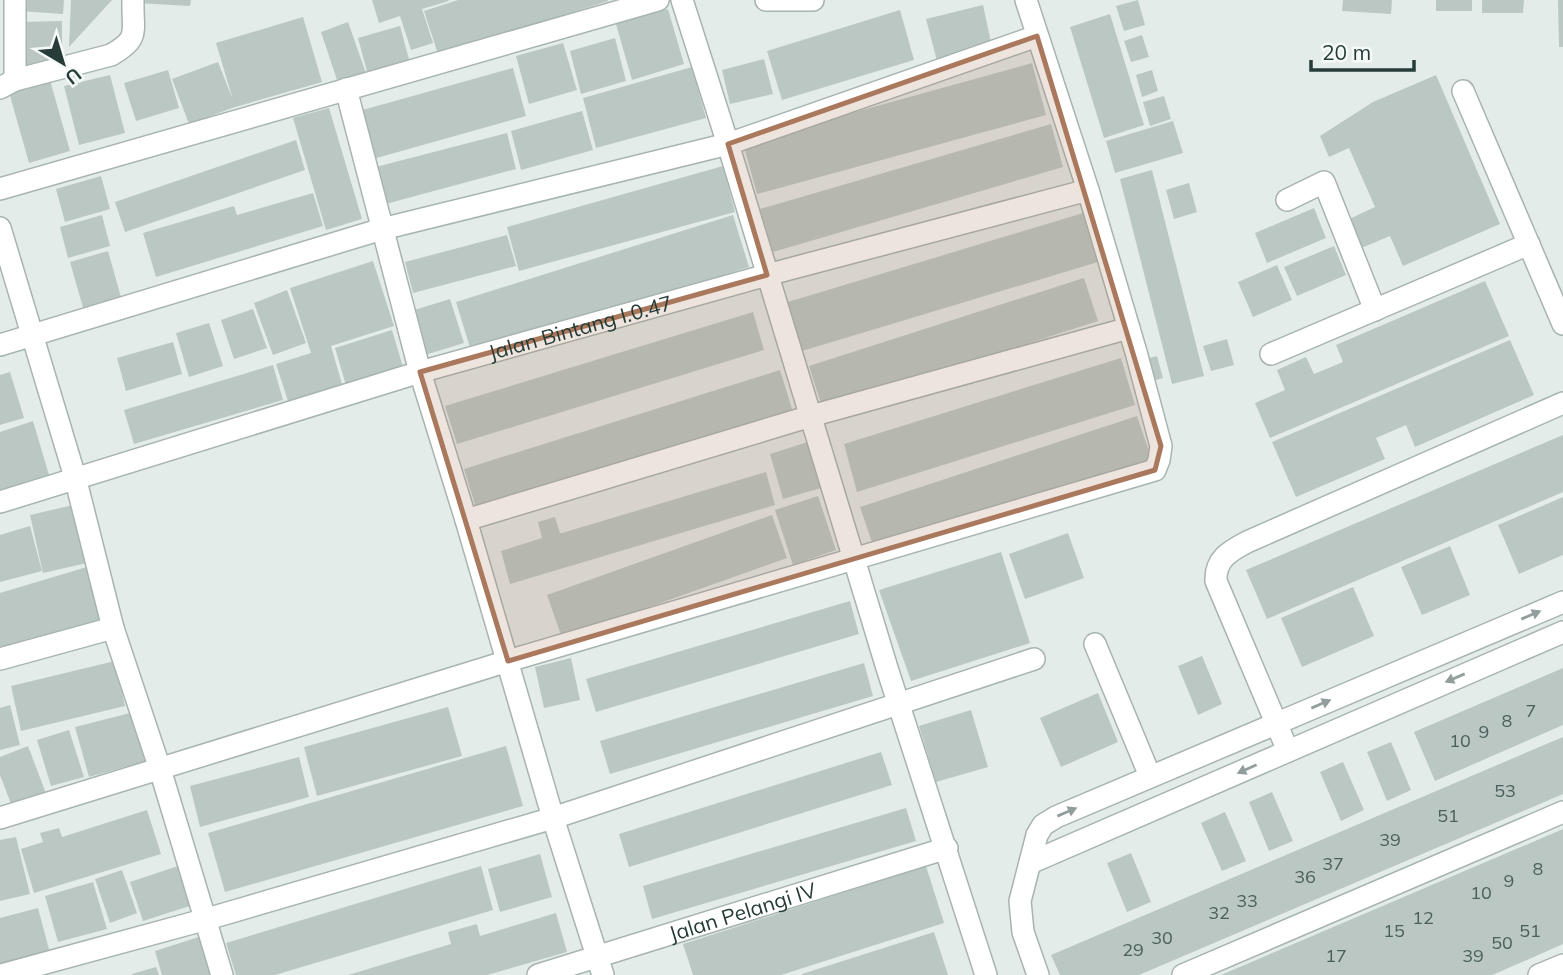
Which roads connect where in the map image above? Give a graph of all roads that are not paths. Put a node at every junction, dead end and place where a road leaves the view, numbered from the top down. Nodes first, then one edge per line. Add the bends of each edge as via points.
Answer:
1 (15, 0) edge
2 (133, 0) edge
3 (658, 0) edge
4 (682, 0) edge
5 (766, 0) edge
6 (813, 0) edge
7 (1026, 0) edge
8 (1037, 36) junction
9 (7, 84) edge
10 (346, 89) junction
11 (1463, 91) dead end
12 (729, 144) junction
13 (0, 189) edge
14 (1088, 190) junction
15 (1287, 200) dead end
16 (0, 228) edge
17 (382, 229) junction
18 (1528, 244) junction
19 (767, 275) junction
20 (1558, 296) edge
21 (1375, 310) junction
22 (1563, 324) edge
23 (1129, 328) junction
24 (32, 336) junction
25 (0, 345) edge
26 (1271, 354) dead end
27 (420, 372) junction
28 (1563, 404) edge
29 (811, 416) junction
30 (75, 477) junction
31 (0, 502) edge
32 (466, 520) junction
33 (855, 560) junction
34 (1563, 601) edge
35 (113, 628) junction
36 (1563, 632) edge
37 (1096, 644) dead end
38 (0, 659) edge
39 (1034, 659) dead end
40 (508, 661) junction
41 (899, 703) junction
42 (1276, 723) junction
43 (1288, 751) junction
44 (160, 769) junction
45 (1150, 776) junction
46 (1563, 812) edge
47 (0, 818) edge
48 (552, 818) junction
49 (947, 848) junction
50 (1030, 863) junction
51 (207, 919) junction
52 (1563, 965) edge
53 (600, 966) edge
54 (1, 975) edge
55 (222, 975) edge
56 (538, 975) edge
57 (986, 975) edge
58 (1038, 975) edge
59 (1183, 975) edge
60 (1539, 975) edge

1 - 9 street
2 - 9 street via 133,37 125,47
3 - 10 street
4 - 12 street
5 - 6 street
7 - 8 street
8 - 12 street
8 - 14 street
10 - 13 street
10 - 17 street
11 - 18 street
12 - 17 street
12 - 19 street
14 - 19 street, Jalan Bintang I.0.47
14 - 23 street
15 - 21 street via 1324,183
16 - 24 street
17 - 24 street
17 - 27 street
18 - 20 street
18 - 21 street
19 - 27 street, Jalan Bintang I.0.47
19 - 29 street
20 - 22 street
21 - 26 street
23 - 29 street
23 - 33 street via 1160,446 1155,470
24 - 25 street
24 - 30 street
27 - 30 street, Jalan Bintang I.0.47
27 - 32 street
28 - 42 street via 1247,542 1220,560 1216,581
29 - 32 street
29 - 33 street
30 - 31 street, Jalan Bintang I.0.47
30 - 35 street
32 - 40 street
33 - 40 street
33 - 41 street
42 -> 34 street
35 - 38 street
35 - 44 street
36 -> 43 street
37 - 45 street
39 - 41 street
40 - 44 street
40 - 48 street
41 - 48 street
41 - 49 street
42 - 43 street
42 - 45 street
43 -> 50 street
44 - 47 street
44 - 51 street
50 -> 45 street via 1043,825
46 - 59 street
48 - 51 street
48 - 53 street
49 - 53 street, Jalan Pelangi IV
49 - 57 street
50 - 58 street via 1020,901 1023,932
51 - 54 street
51 - 55 street
52 - 60 street
53 - 56 street, Jalan Pelangi IV

